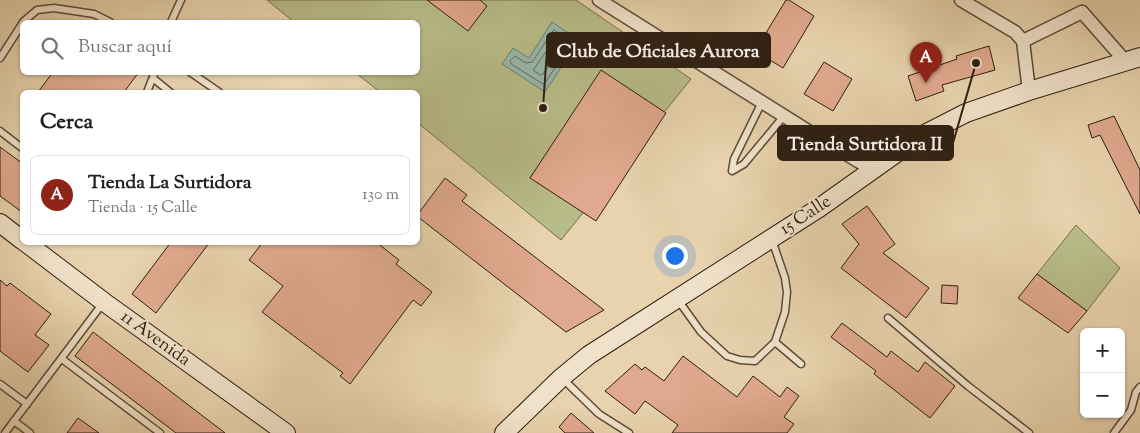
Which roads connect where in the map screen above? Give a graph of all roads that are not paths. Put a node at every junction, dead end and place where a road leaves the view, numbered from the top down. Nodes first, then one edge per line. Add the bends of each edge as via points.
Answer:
1 (180, 0) edge
2 (600, 0) edge
3 (961, 0) edge
4 (1084, 6) edge
5 (26, 20) edge
6 (106, 20) edge
7 (173, 20) edge
8 (20, 28) edge
9 (1023, 41) junction
10 (0, 58) edge
11 (1133, 59) edge
12 (194, 75) edge
13 (154, 76) edge
14 (148, 90) edge
15 (168, 90) edge
16 (216, 90) edge
17 (1029, 91) junction
18 (762, 102) junction
19 (784, 116) junction
20 (0, 131) edge
21 (20, 146) edge
22 (873, 170) junction
23 (0, 223) edge
24 (20, 238) edge
25 (772, 238) junction
26 (30, 245) edge
27 (677, 299) junction
28 (104, 302) junction
29 (888, 318) dead end
30 (775, 342) junction
31 (62, 359) junction
32 (801, 364) dead end
33 (561, 378) junction
34 (0, 384) edge
35 (1140, 387) edge
36 (27, 404) junction
37 (1140, 406) edge
38 (1131, 410) junction
39 (14, 421) junction
40 (5, 433) edge
41 (30, 433) edge
42 (160, 433) edge
43 (286, 433) edge
44 (504, 433) edge
45 (630, 433) edge
46 (1029, 433) edge
47 (1114, 433) edge

1 - 7 lane
2 - 18 street
3 - 9 street via 1015,32
4 - 9 street
4 - 11 street
5 - 6 lane via 37,10 54,8 94,14
8 - 10 lane
9 - 17 street
11 - 17 main road, 15 Calle
12 - 16 lane
13 - 14 lane
13 - 15 lane
17 - 22 main road, 15 Calle via 966,113 934,129
18 - 19 street
18 - 19 lane via 734,159 732,171 744,164
19 - 22 street
20 - 21 lane
22 - 25 main road, 15 Calle
23 - 24 main road
25 - 27 main road, 15 Calle
25 - 30 lane via 787,292 785,312
26 - 28 main road, 11 Avenida
27 - 30 lane via 701,332 727,356 755,361
27 - 33 main road, 15 Calle via 589,355
28 - 31 lane
28 - 43 main road, 11 Avenida
29 - 46 lane
30 - 32 lane
31 - 36 lane
31 - 42 lane
33 - 44 main road, 15 Calle
33 - 45 lane via 599,414
34 - 36 lane
35 - 38 lane
36 - 39 lane
37 - 38 lane
38 - 47 lane
39 - 40 lane
39 - 41 lane

